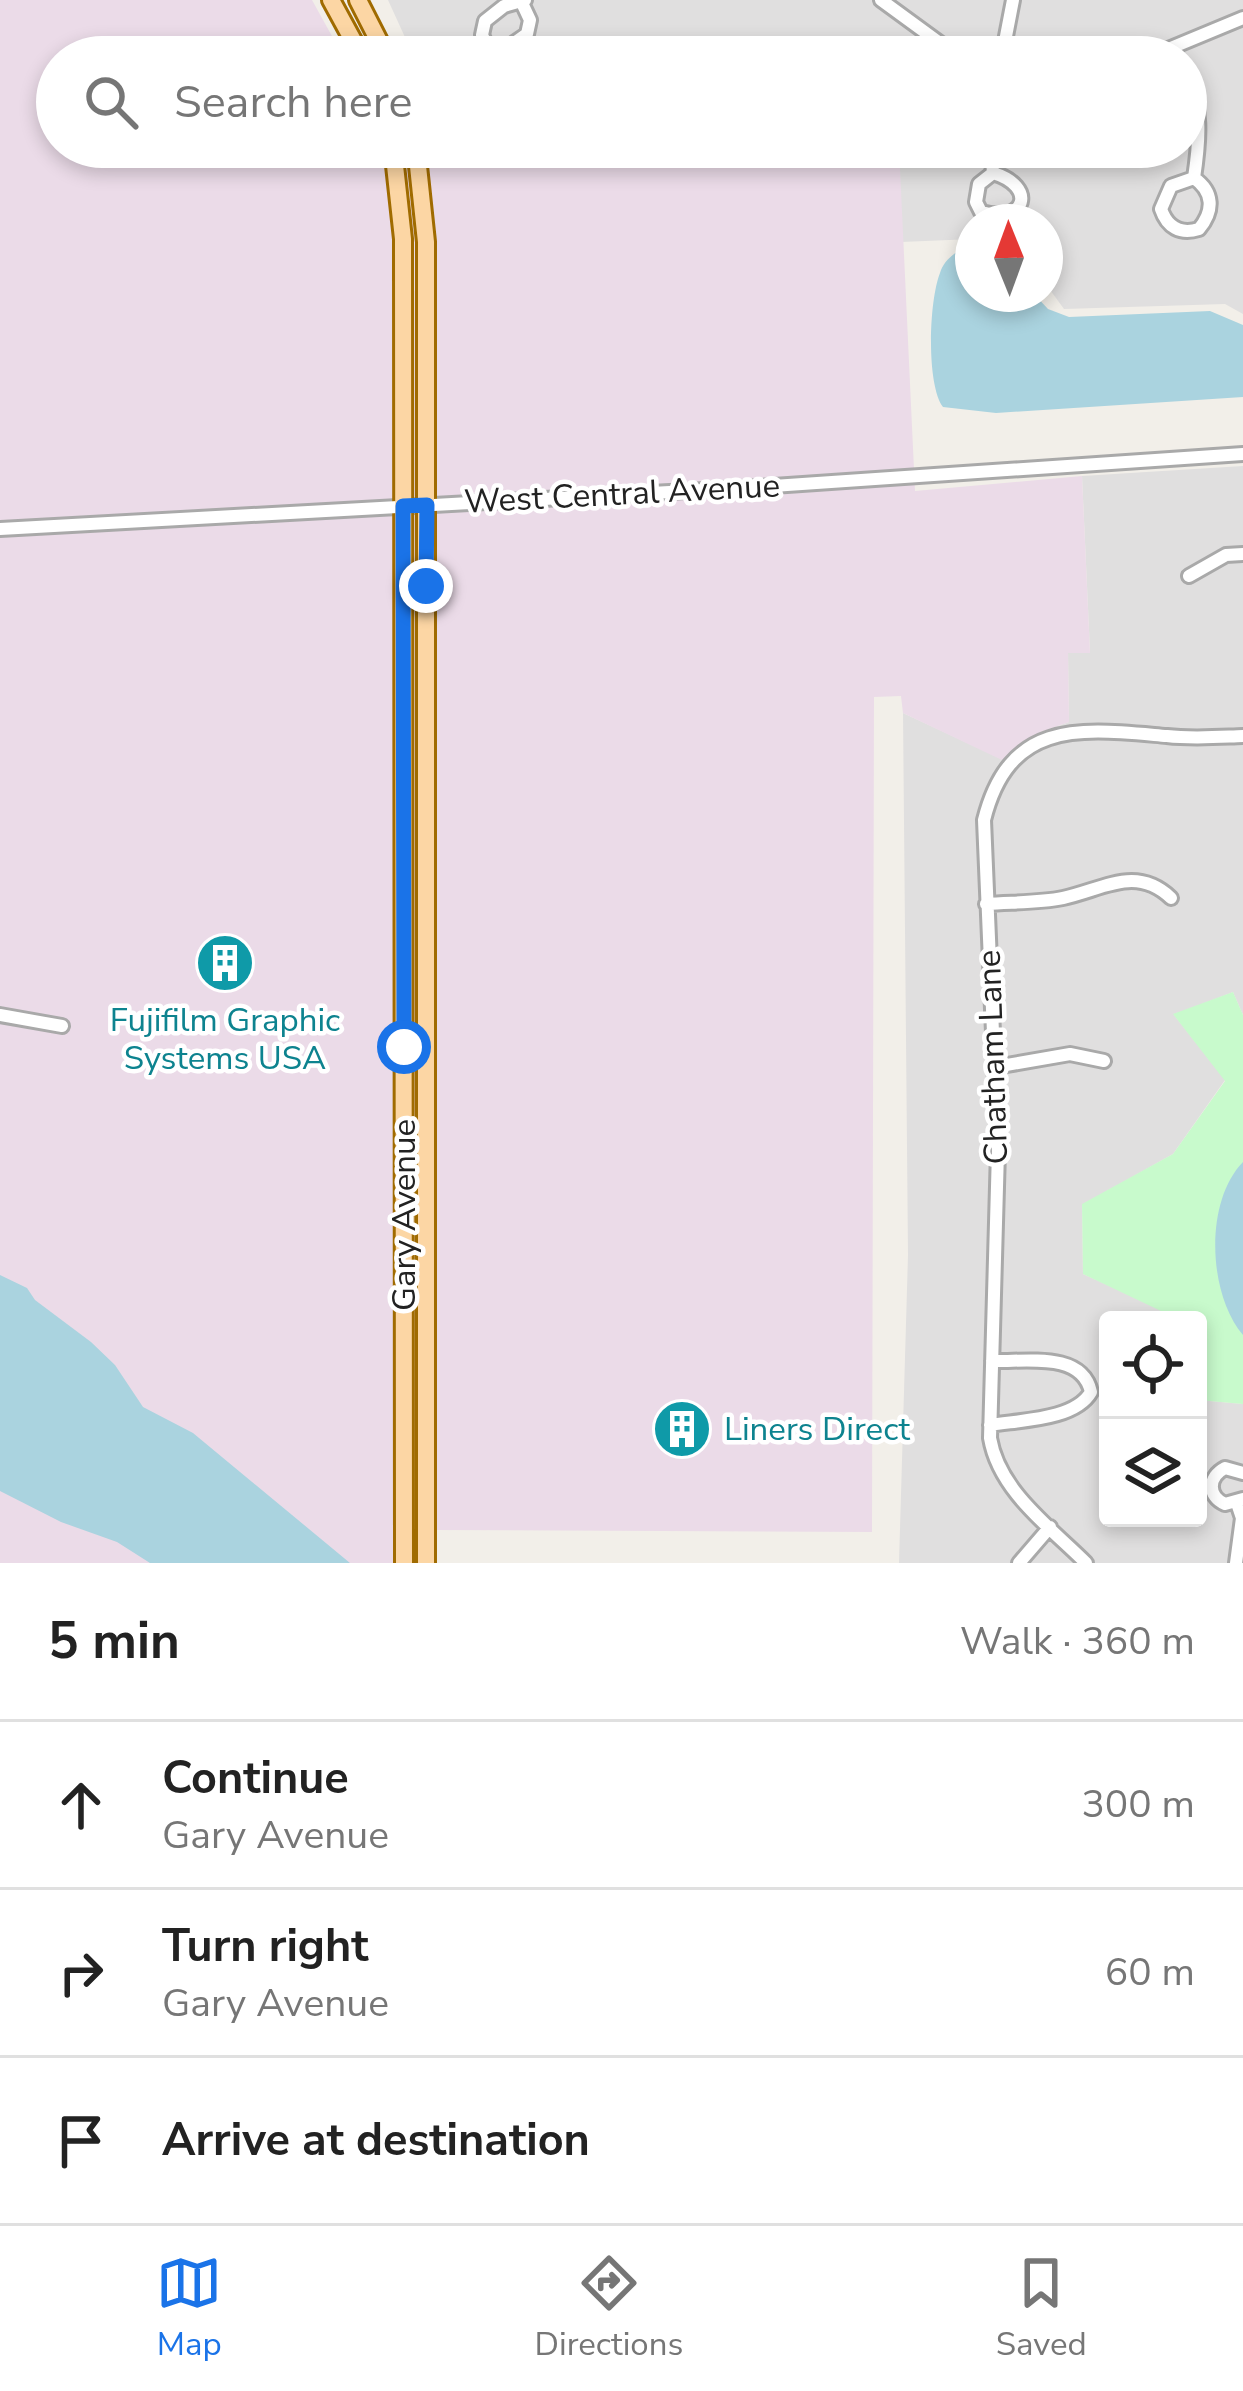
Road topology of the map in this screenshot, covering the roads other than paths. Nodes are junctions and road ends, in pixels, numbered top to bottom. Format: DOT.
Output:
graph roads {
  1 [pos="331,0"];
  2 [pos="358,0"];
  3 [pos="881,0"];
  4 [pos="1013,0"];
  5 [pos="1243,18"];
  6 [pos="351,36"];
  7 [pos="376,36"];
  8 [pos="930,36"];
  9 [pos="1006,36"];
  10 [pos="1207,37"];
  11 [pos="396,168"];
  12 [pos="419,168"];
  13 [pos="993,168"];
  14 [pos="1196,168"];
  15 [pos="993,173"];
  16 [pos="1194,178"];
  17 [pos="1243,454"];
  18 [pos="427,505"];
  19 [pos="403,506"];
  20 [pos="0,529"];
  21 [pos="1243,554"];
  22 [pos="1189,576"];
  23 [pos="1243,736"];
  24 [pos="1171,898"];
  25 [pos="986,904"];
  26 [pos="0,1015"];
  27 [pos="62,1026"];
  28 [pos="1104,1061"];
  29 [pos="995,1067"];
  30 [pos="992,1361"];
  31 [pos="990,1426"];
  32 [pos="1243,1473"];
  33 [pos="1240,1501"];
  34 [pos="1050,1527"];
  35 [pos="404,1563"];
  36 [pos="426,1563"];
  37 [pos="1018,1563"];
  38 [pos="1086,1563"];
  39 [pos="1236,1563"];
  1 -- 6 [label="main road"];
  2 -- 7 [label="main road"];
  3 -- 8 [label="street"];
  4 -- 9 [label="street"];
  5 -- 10 [label="street"];
  11 -- 19 [label="main road, Gary Avenue"];
  12 -- 18 [label="main road, Gary Avenue"];
  13 -- 15 [label="street"];
  14 -- 16 [label="street"];
  16 -- 16 [label="street"];
  17 -- 18 [label="street, West Central Avenue"];
  18 -- 19 [label="street, West Central Avenue"];
  18 -- 36 [label="main road, Gary Avenue"];
  19 -- 20 [label="street, West Central Avenue"];
  19 -- 35 [label="main road, Gary Avenue"];
  21 -- 22 [label="street"];
  23 -- 25 [label="street, Chatham Lane"];
  24 -- 25 [label="street"];
  25 -- 29 [label="street, Chatham Lane"];
  26 -- 27 [label="street"];
  28 -- 29 [label="street"];
  29 -- 30 [label="street, Chatham Lane"];
  30 -- 31 [label="street, Chatham Lane"];
  30 -- 31 [label="street"];
  31 -- 34 [label="street, Chatham Lane"];
  32 -- 33 [label="street"];
  33 -- 39 [label="street"];
  34 -- 37 [label="street"];
  34 -- 38 [label="street, Chatham Lane"];
}
